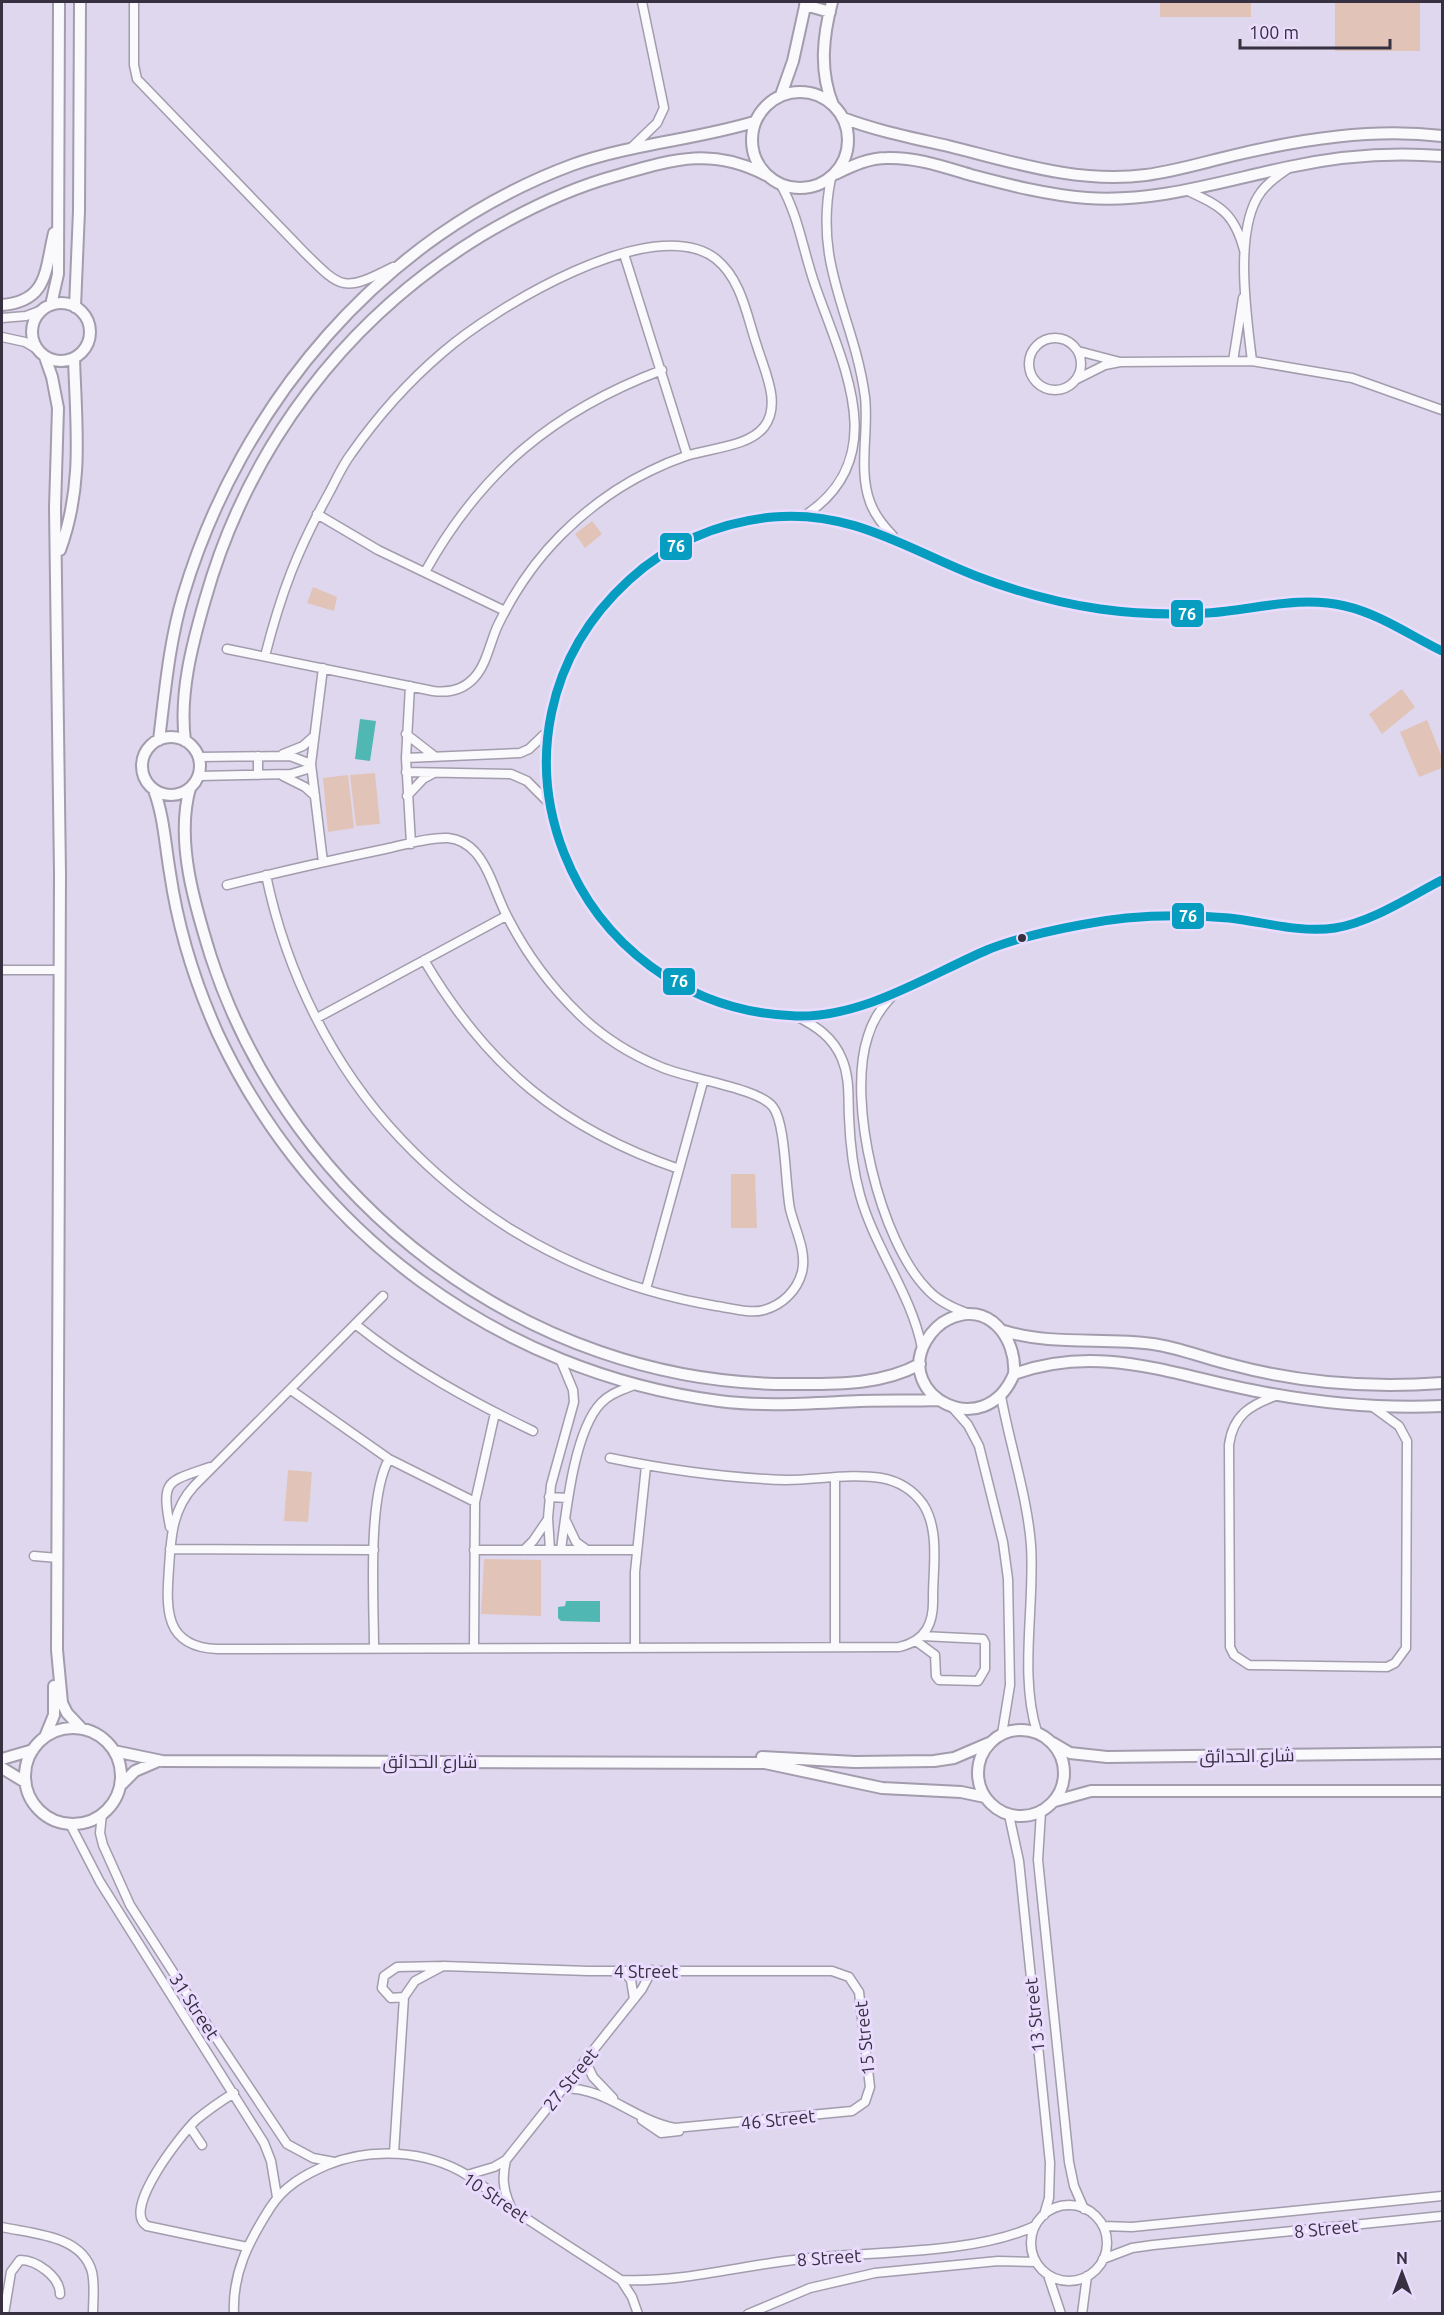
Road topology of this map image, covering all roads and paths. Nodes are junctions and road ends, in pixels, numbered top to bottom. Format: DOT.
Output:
graph roads {
  1 [pos="59,2"];
  2 [pos="80,2"];
  3 [pos="134,2"];
  4 [pos="642,2"];
  5 [pos="806,3"];
  6 [pos="831,7"];
  7 [pos="781,95"];
  8 [pos="833,105"];
  9 [pos="843,117"];
  10 [pos="754,122"];
  11 [pos="1443,136"];
  12 [pos="632,148"];
  13 [pos="1443,156"];
  14 [pos="1290,166"];
  15 [pos="766,175"];
  16 [pos="833,176"];
  17 [pos="781,185"];
  18 [pos="1186,190"];
  19 [pos="58,216"];
  20 [pos="624,254"];
  21 [pos="1245,254"];
  22 [pos="407,260"];
  23 [pos="1244,294"];
  24 [pos="2,305"];
  25 [pos="75,307"];
  26 [pos="47,308"];
  27 [pos="2,318"];
  28 [pos="2,337"];
  29 [pos="1078,351"];
  30 [pos="41,353"];
  31 [pos="74,358"];
  32 [pos="1233,361"];
  33 [pos="1252,361"];
  34 [pos="1120,362"];
  35 [pos="662,370"];
  36 [pos="1077,379"];
  37 [pos="1443,410"];
  38 [pos="687,455"];
  39 [pos="317,514"];
  40 [pos="804,516"];
  41 [pos="896,539"];
  42 [pos="57,556"];
  43 [pos="425,572"];
  44 [pos="505,611"];
  45 [pos="227,649"];
  46 [pos="1443,651"];
  47 [pos="265,656"];
  48 [pos="323,668"];
  49 [pos="410,686"];
  50 [pos="549,730"];
  51 [pos="406,734"];
  52 [pos="313,737"];
  53 [pos="159,740"];
  54 [pos="185,741"];
  55 [pos="258,756"];
  56 [pos="278,756"];
  57 [pos="436,756"];
  58 [pos="458,756"];
  59 [pos="199,757"];
  60 [pos="406,758"];
  61 [pos="311,766"];
  62 [pos="406,772"];
  63 [pos="434,773"];
  64 [pos="457,773"];
  65 [pos="280,774"];
  66 [pos="258,775"];
  67 [pos="199,776"];
  68 [pos="190,788"];
  69 [pos="154,790"];
  70 [pos="315,796"];
  71 [pos="407,796"];
  72 [pos="550,804"];
  73 [pos="411,844"];
  74 [pos="323,862"];
  75 [pos="266,875"];
  76 [pos="1443,880"];
  77 [pos="227,885"];
  78 [pos="506,916"];
  79 [pos="424,960"];
  80 [pos="2,970"];
  81 [pos="59,970"];
  82 [pos="897,991"];
  83 [pos="795,1016"];
  84 [pos="317,1018"];
  85 [pos="703,1082"];
  86 [pos="679,1169"];
  87 [pos="646,1289"];
  88 [pos="383,1296"];
  89 [pos="970,1315"];
  90 [pos="355,1324"];
  91 [pos="1004,1331"];
  92 [pos="922,1348"];
  93 [pos="561,1361"];
  94 [pos="920,1364"];
  95 [pos="1014,1374"];
  96 [pos="1443,1383"];
  97 [pos="634,1385"];
  98 [pos="291,1390"];
  99 [pos="1278,1395"];
  100 [pos="1001,1396"];
  101 [pos="939,1400"];
  102 [pos="1443,1406"];
  103 [pos="1373,1407"];
  104 [pos="953,1408"];
  105 [pos="495,1413"];
  106 [pos="533,1431"];
  107 [pos="610,1458"];
  108 [pos="389,1459"];
  109 [pos="215,1465"];
  110 [pos="646,1466"];
  111 [pos="835,1479"];
  112 [pos="549,1497"];
  113 [pos="568,1498"];
  114 [pos="475,1502"];
  115 [pos="565,1517"];
  116 [pos="548,1518"];
  117 [pos="171,1531"];
  118 [pos="170,1550"];
  119 [pos="374,1550"];
  120 [pos="474,1550"];
  121 [pos="524,1550"];
  122 [pos="549,1550"];
  123 [pos="561,1550"];
  124 [pos="637,1550"];
  125 [pos="588,1551"];
  126 [pos="34,1556"];
  127 [pos="58,1558"];
  128 [pos="919,1639"];
  129 [pos="635,1647"];
  130 [pos="834,1647"];
  131 [pos="374,1648"];
  132 [pos="474,1648"];
  133 [pos="57,1650"];
  134 [pos="82,1729"];
  135 [pos="1037,1732"];
  136 [pos="1002,1734"];
  137 [pos="44,1738"];
  138 [pos="989,1743"];
  139 [pos="1053,1743"];
  140 [pos="33,1750"];
  141 [pos="114,1751"];
  142 [pos="1443,1753"];
  143 [pos="2,1759"];
  144 [pos="162,1761"];
  145 [pos="698,1761"];
  146 [pos="2,1768"];
  147 [pos="25,1782"];
  148 [pos="120,1786"];
  149 [pos="1443,1791"];
  150 [pos="985,1797"];
  151 [pos="1055,1801"];
  152 [pos="1041,1812"];
  153 [pos="102,1814"];
  154 [pos="1009,1815"];
  155 [pos="70,1824"];
  156 [pos="442,1966"];
  157 [pos="652,1970"];
  158 [pos="624,1971"];
  159 [pos="849,1977"];
  160 [pos="404,1996"];
  161 [pos="634,1999"];
  162 [pos="585,2061"];
  163 [pos="563,2088"];
  164 [pos="234,2093"];
  165 [pos="615,2101"];
  166 [pos="865,2102"];
  167 [pos="190,2127"];
  168 [pos="202,2145"];
  169 [pos="394,2153"];
  170 [pos="506,2160"];
  171 [pos="334,2162"];
  172 [pos="467,2175"];
  173 [pos="1443,2196"];
  174 [pos="277,2197"];
  175 [pos="512,2208"];
  176 [pos="1084,2209"];
  177 [pos="1044,2215"];
  178 [pos="1443,2216"];
  179 [pos="1035,2226"];
  180 [pos="1102,2226"];
  181 [pos="2,2227"];
  182 [pos="247,2247"];
  183 [pos="1103,2259"];
  184 [pos="1036,2262"];
  185 [pos="1048,2275"];
  186 [pos="1087,2276"];
  187 [pos="621,2280"];
  188 [pos="60,2294"];
  189 [pos="4,2313"];
  190 [pos="93,2313"];
  191 [pos="234,2313"];
  192 [pos="638,2313"];
  193 [pos="748,2313"];
  194 [pos="1061,2313"];
  195 [pos="1082,2313"];
  1 -- 19 [label="street"];
  2 -- 25 [label="street"];
  3 -- 22 [label="street"];
  4 -- 12 [label="street"];
  5 -- 6 [label="street"];
  5 -- 7 [label="street"];
  6 -- 8 [label="street"];
  7 -- 8 [label="street"];
  7 -- 10 [label="street"];
  8 -- 9 [label="street"];
  9 -- 11 [label="street"];
  9 -- 16 [label="street"];
  10 -- 12 [label="street"];
  10 -- 15 [label="street"];
  12 -- 22 [label="street"];
  13 -- 14 [label="street"];
  14 -- 18 [label="street"];
  14 -- 21 [label="street"];
  15 -- 17 [label="street"];
  15 -- 54 [label="street"];
  16 -- 17 [label="street"];
  16 -- 18 [label="street"];
  16 -- 41 [label="street"];
  17 -- 40 [label="street"];
  18 -- 21 [label="street"];
  19 -- 24 [label="street"];
  19 -- 26 [label="street"];
  20 -- 35 [label="street"];
  20 -- 38 [label="street"];
  20 -- 39 [label="street"];
  21 -- 23 [label="street"];
  22 -- 53 [label="street"];
  23 -- 32 [label="street"];
  23 -- 33 [label="street"];
  25 -- 26 [label="street"];
  25 -- 31 [label="street"];
  26 -- 27 [label="street"];
  26 -- 30 [label="street"];
  28 -- 30 [label="street"];
  29 -- 34 [label="street"];
  29 -- 36 [label="street"];
  29 -- 36 [label="street"];
  30 -- 31 [label="street"];
  30 -- 42 [label="street"];
  31 -- 42 [label="street"];
  32 -- 33 [label="street"];
  32 -- 34 [label="street"];
  33 -- 37 [label="street"];
  34 -- 36 [label="street"];
  35 -- 38 [label="street"];
  35 -- 43 [label="street"];
  38 -- 44 [label="street"];
  39 -- 43 [label="street"];
  39 -- 47 [label="street"];
  40 -- 41 [label="street"];
  40 -- 50 [label="street"];
  41 -- 46 [label="street"];
  42 -- 81 [label="street"];
  43 -- 44 [label="street"];
  44 -- 49 [label="street"];
  45 -- 47 [label="street"];
  47 -- 48 [label="street"];
  48 -- 49 [label="street"];
  48 -- 52 [label="street"];
  49 -- 51 [label="street"];
  50 -- 58 [label="street"];
  50 -- 72 [label="street"];
  51 -- 57 [label="street"];
  51 -- 60 [label="street"];
  52 -- 56 [label="street"];
  52 -- 61 [label="street"];
  53 -- 54 [label="street"];
  53 -- 69 [label="street"];
  54 -- 59 [label="street"];
  55 -- 56 [label="street"];
  55 -- 59 [label="street"];
  55 -- 66 [label="street"];
  56 -- 61 [label="street"];
  57 -- 58 [label="street"];
  57 -- 60 [label="street"];
  58 -- 64 [label="street"];
  59 -- 67 [label="street"];
  60 -- 62 [label="street"];
  61 -- 65 [label="street"];
  61 -- 70 [label="street"];
  62 -- 63 [label="street"];
  62 -- 71 [label="street"];
  63 -- 64 [label="street"];
  63 -- 71 [label="street"];
  64 -- 72 [label="street"];
  65 -- 66 [label="street"];
  65 -- 70 [label="street"];
  66 -- 67 [label="street"];
  67 -- 68 [label="street"];
  68 -- 69 [label="street"];
  68 -- 94 [label="street"];
  69 -- 93 [label="street"];
  70 -- 74 [label="street"];
  71 -- 73 [label="street"];
  72 -- 83 [label="street"];
  73 -- 74 [label="street"];
  73 -- 78 [label="street"];
  74 -- 75 [label="street"];
  75 -- 77 [label="street"];
  75 -- 84 [label="street"];
  76 -- 82 [label="street"];
  78 -- 79 [label="street"];
  78 -- 85 [label="street"];
  79 -- 84 [label="street"];
  79 -- 86 [label="street"];
  80 -- 81 [label="street"];
  81 -- 127 [label="street"];
  82 -- 83 [label="street"];
  82 -- 89 [label="street"];
  83 -- 92 [label="street"];
  84 -- 87 [label="street"];
  85 -- 86 [label="street"];
  85 -- 87 [label="street"];
  86 -- 87 [label="street"];
  88 -- 90 [label="street"];
  89 -- 91 [label="street"];
  89 -- 92 [label="street"];
  90 -- 98 [label="street"];
  90 -- 105 [label="street"];
  91 -- 95 [label="street"];
  91 -- 96 [label="street"];
  92 -- 94 [label="street"];
  93 -- 97 [label="street"];
  93 -- 112 [label="street"];
  94 -- 101 [label="street"];
  95 -- 99 [label="street"];
  95 -- 100 [label="street"];
  97 -- 101 [label="street"];
  97 -- 113 [label="street"];
  98 -- 108 [label="street"];
  98 -- 109 [label="street"];
  99 -- 103 [label="street"];
  99 -- 103 [label="street"];
  100 -- 104 [label="street"];
  100 -- 135 [label="street"];
  101 -- 104 [label="street"];
  102 -- 103 [label="street"];
  104 -- 136 [label="street"];
  105 -- 106 [label="street"];
  105 -- 114 [label="street"];
  107 -- 110 [label="street"];
  108 -- 114 [label="street"];
  108 -- 119 [label="street"];
  109 -- 117 [label="street"];
  109 -- 117 [label="street"];
  110 -- 111 [label="street"];
  110 -- 124 [label="street"];
  111 -- 128 [label="street"];
  111 -- 130 [label="street"];
  112 -- 113 [label="street"];
  112 -- 116 [label="street"];
  113 -- 115 [label="street"];
  114 -- 120 [label="street"];
  115 -- 123 [label="street"];
  115 -- 125 [label="street"];
  116 -- 121 [label="street"];
  116 -- 122 [label="street"];
  117 -- 118 [label="street"];
  118 -- 119 [label="street"];
  118 -- 131 [label="street"];
  119 -- 131 [label="street"];
  120 -- 121 [label="street"];
  120 -- 132 [label="street"];
  121 -- 122 [label="street"];
  122 -- 123 [label="street"];
  123 -- 125 [label="street"];
  124 -- 125 [label="street"];
  124 -- 129 [label="street"];
  126 -- 127 [label="street"];
  127 -- 133 [label="street"];
  128 -- 128 [label="street"];
  128 -- 130 [label="street"];
  129 -- 130 [label="street"];
  129 -- 132 [label="street"];
  131 -- 132 [label="street"];
  133 -- 134 [label="street"];
  133 -- 137 [label="street"];
  134 -- 137 [label="street"];
  134 -- 141 [label="street"];
  135 -- 136 [label="street"];
  135 -- 139 [label="street"];
  136 -- 138 [label="street"];
  137 -- 140 [label="street"];
  138 -- 145 [label="street, شارع الحدائق"];
  138 -- 150 [label="street"];
  139 -- 142 [label="street, شارع الحدائق"];
  139 -- 151 [label="street"];
  140 -- 143 [label="street"];
  140 -- 147 [label="street"];
  141 -- 144 [label="street"];
  141 -- 148 [label="street"];
  144 -- 145 [label="street, شارع الحدائق"];
  144 -- 148 [label="street"];
  145 -- 150 [label="street, شارع الحدائق"];
  146 -- 147 [label="street"];
  147 -- 155 [label="street"];
  148 -- 153 [label="street"];
  149 -- 151 [label="street, شارع الحدائق"];
  150 -- 154 [label="street"];
  151 -- 152 [label="street"];
  152 -- 154 [label="street"];
  152 -- 176 [label="street, 13 Street"];
  153 -- 155 [label="street"];
  153 -- 171 [label="street, 31 Street"];
  154 -- 177 [label="street, 13 Street"];
  155 -- 164 [label="street, 31 Street"];
  156 -- 158 [label="street, 4 Street"];
  156 -- 160 [label="street"];
  156 -- 160 [label="street, 4 Street"];
  157 -- 158 [label="street, 4 Street"];
  157 -- 159 [label="street, 4 Street"];
  157 -- 161 [label="street, 27 Street"];
  158 -- 161 [label="street"];
  159 -- 166 [label="street, 15 Street"];
  160 -- 169 [label="street"];
  161 -- 162 [label="street, 27 Street"];
  162 -- 163 [label="street, 27 Street"];
  162 -- 165 [label="street, 46 Street"];
  163 -- 165 [label="street, 46 Street"];
  163 -- 170 [label="street, 27 Street"];
  164 -- 167 [label="street"];
  164 -- 174 [label="street, 31 Street"];
  165 -- 166 [label="street, 46 Street"];
  167 -- 168 [label="street"];
  167 -- 182 [label="street"];
  169 -- 171 [label="street, 10 Street"];
  169 -- 172 [label="street, 10 Street"];
  170 -- 172 [label="street, 27 Street"];
  170 -- 175 [label="street"];
  171 -- 174 [label="street, 10 Street"];
  172 -- 175 [label="street, 10 Street"];
  173 -- 180 [label="street, 8 Street"];
  174 -- 182 [label="street, 10 Street"];
  175 -- 187 [label="street, 10 Street"];
  176 -- 177 [label="street"];
  176 -- 180 [label="street"];
  177 -- 179 [label="street"];
  178 -- 183 [label="street, 8 Street"];
  179 -- 184 [label="street"];
  179 -- 187 [label="street, 8 Street"];
  180 -- 183 [label="street"];
  181 -- 190 [label="street"];
  182 -- 191 [label="street, 10 Street"];
  183 -- 186 [label="street"];
  184 -- 185 [label="street"];
  184 -- 193 [label="street, 8 Street"];
  185 -- 186 [label="street"];
  185 -- 194 [label="street"];
  186 -- 195 [label="street"];
  187 -- 192 [label="street, 10 Street"];
  188 -- 189 [label="street"];
}
